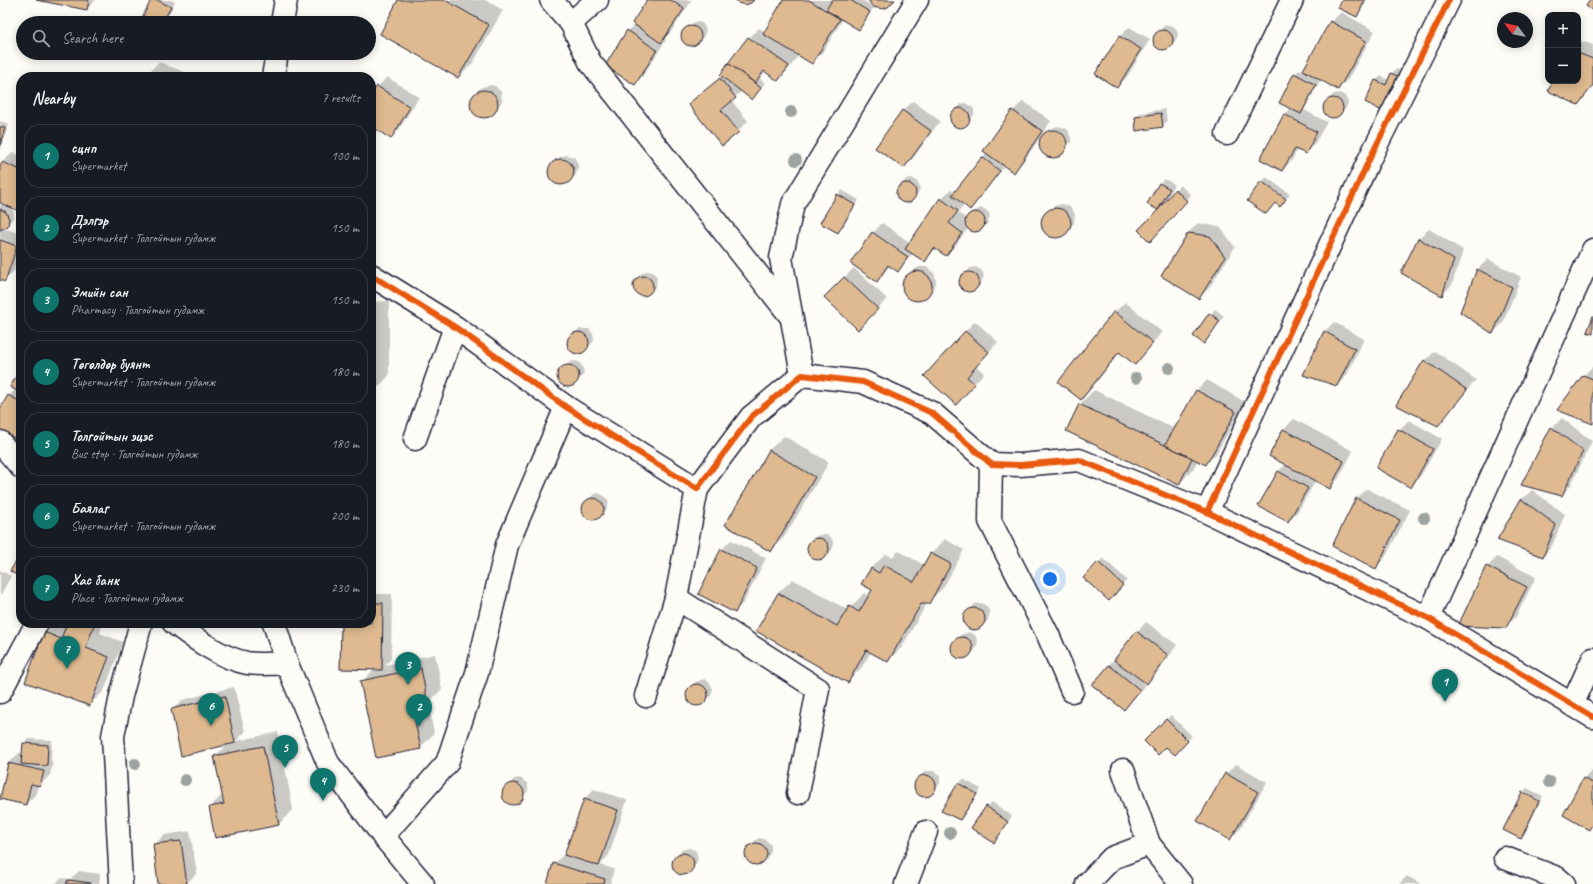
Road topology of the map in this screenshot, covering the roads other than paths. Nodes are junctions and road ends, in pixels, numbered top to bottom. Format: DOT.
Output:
graph roads {
  1 [pos="286,0"];
  2 [pos="551,0"];
  3 [pos="596,0"];
  4 [pos="917,0"];
  5 [pos="1292,0"];
  6 [pos="1449,0"];
  7 [pos="283,16"];
  8 [pos="571,23"];
  9 [pos="276,60"];
  10 [pos="274,72"];
  11 [pos="1227,134"];
  12 [pos="1593,250"];
  13 [pos="376,278"];
  14 [pos="791,317"];
  15 [pos="455,327"];
  16 [pos="802,375"];
  17 [pos="566,407"];
  18 [pos="415,439"];
  19 [pos="0,442"];
  20 [pos="16,460"];
  21 [pos="991,464"];
  22 [pos="697,489"];
  23 [pos="1206,512"];
  24 [pos="676,598"];
  25 [pos="1428,618"];
  26 [pos="34,628"];
  27 [pos="140,628"];
  28 [pos="181,628"];
  29 [pos="276,628"];
  30 [pos="1593,659"];
  31 [pos="287,664"];
  32 [pos="1072,691"];
  33 [pos="0,692"];
  34 [pos="646,696"];
  35 [pos="1572,705"];
  36 [pos="1593,717"];
  37 [pos="1123,770"];
  38 [pos="798,793"];
  39 [pos="926,832"];
  40 [pos="383,836"];
  41 [pos="1149,844"];
  42 [pos="1505,858"];
  43 [pos="121,884"];
  44 [pos="423,884"];
  45 [pos="906,884"];
  46 [pos="1087,884"];
  47 [pos="1181,884"];
  48 [pos="1564,884"];
  1 -- 7 [label="street"];
  2 -- 8 [label="street"];
  3 -- 8 [label="street"];
  4 -- 14 [label="street"];
  5 -- 11 [label="street"];
  6 -- 23 [label="street"];
  8 -- 14 [label="street"];
  9 -- 10 [label="street"];
  12 -- 25 [label="street"];
  13 -- 15 [label="street"];
  14 -- 16 [label="street"];
  15 -- 17 [label="street"];
  15 -- 18 [label="street"];
  16 -- 21 [label="street"];
  16 -- 22 [label="street"];
  17 -- 22 [label="street"];
  17 -- 40 [label="street"];
  19 -- 20 [label="street"];
  21 -- 23 [label="street"];
  21 -- 32 [label="street"];
  22 -- 24 [label="street"];
  23 -- 25 [label="street"];
  24 -- 34 [label="street"];
  24 -- 38 [label="street"];
  25 -- 35 [label="street"];
  26 -- 33 [label="street"];
  27 -- 43 [label="street"];
  28 -- 31 [label="street"];
  29 -- 31 [label="street"];
  30 -- 35 [label="street"];
  31 -- 40 [label="street"];
  35 -- 36 [label="street"];
  37 -- 41 [label="street"];
  39 -- 45 [label="street"];
  40 -- 44 [label="street"];
  41 -- 46 [label="street"];
  41 -- 47 [label="street"];
  42 -- 48 [label="street"];
}
